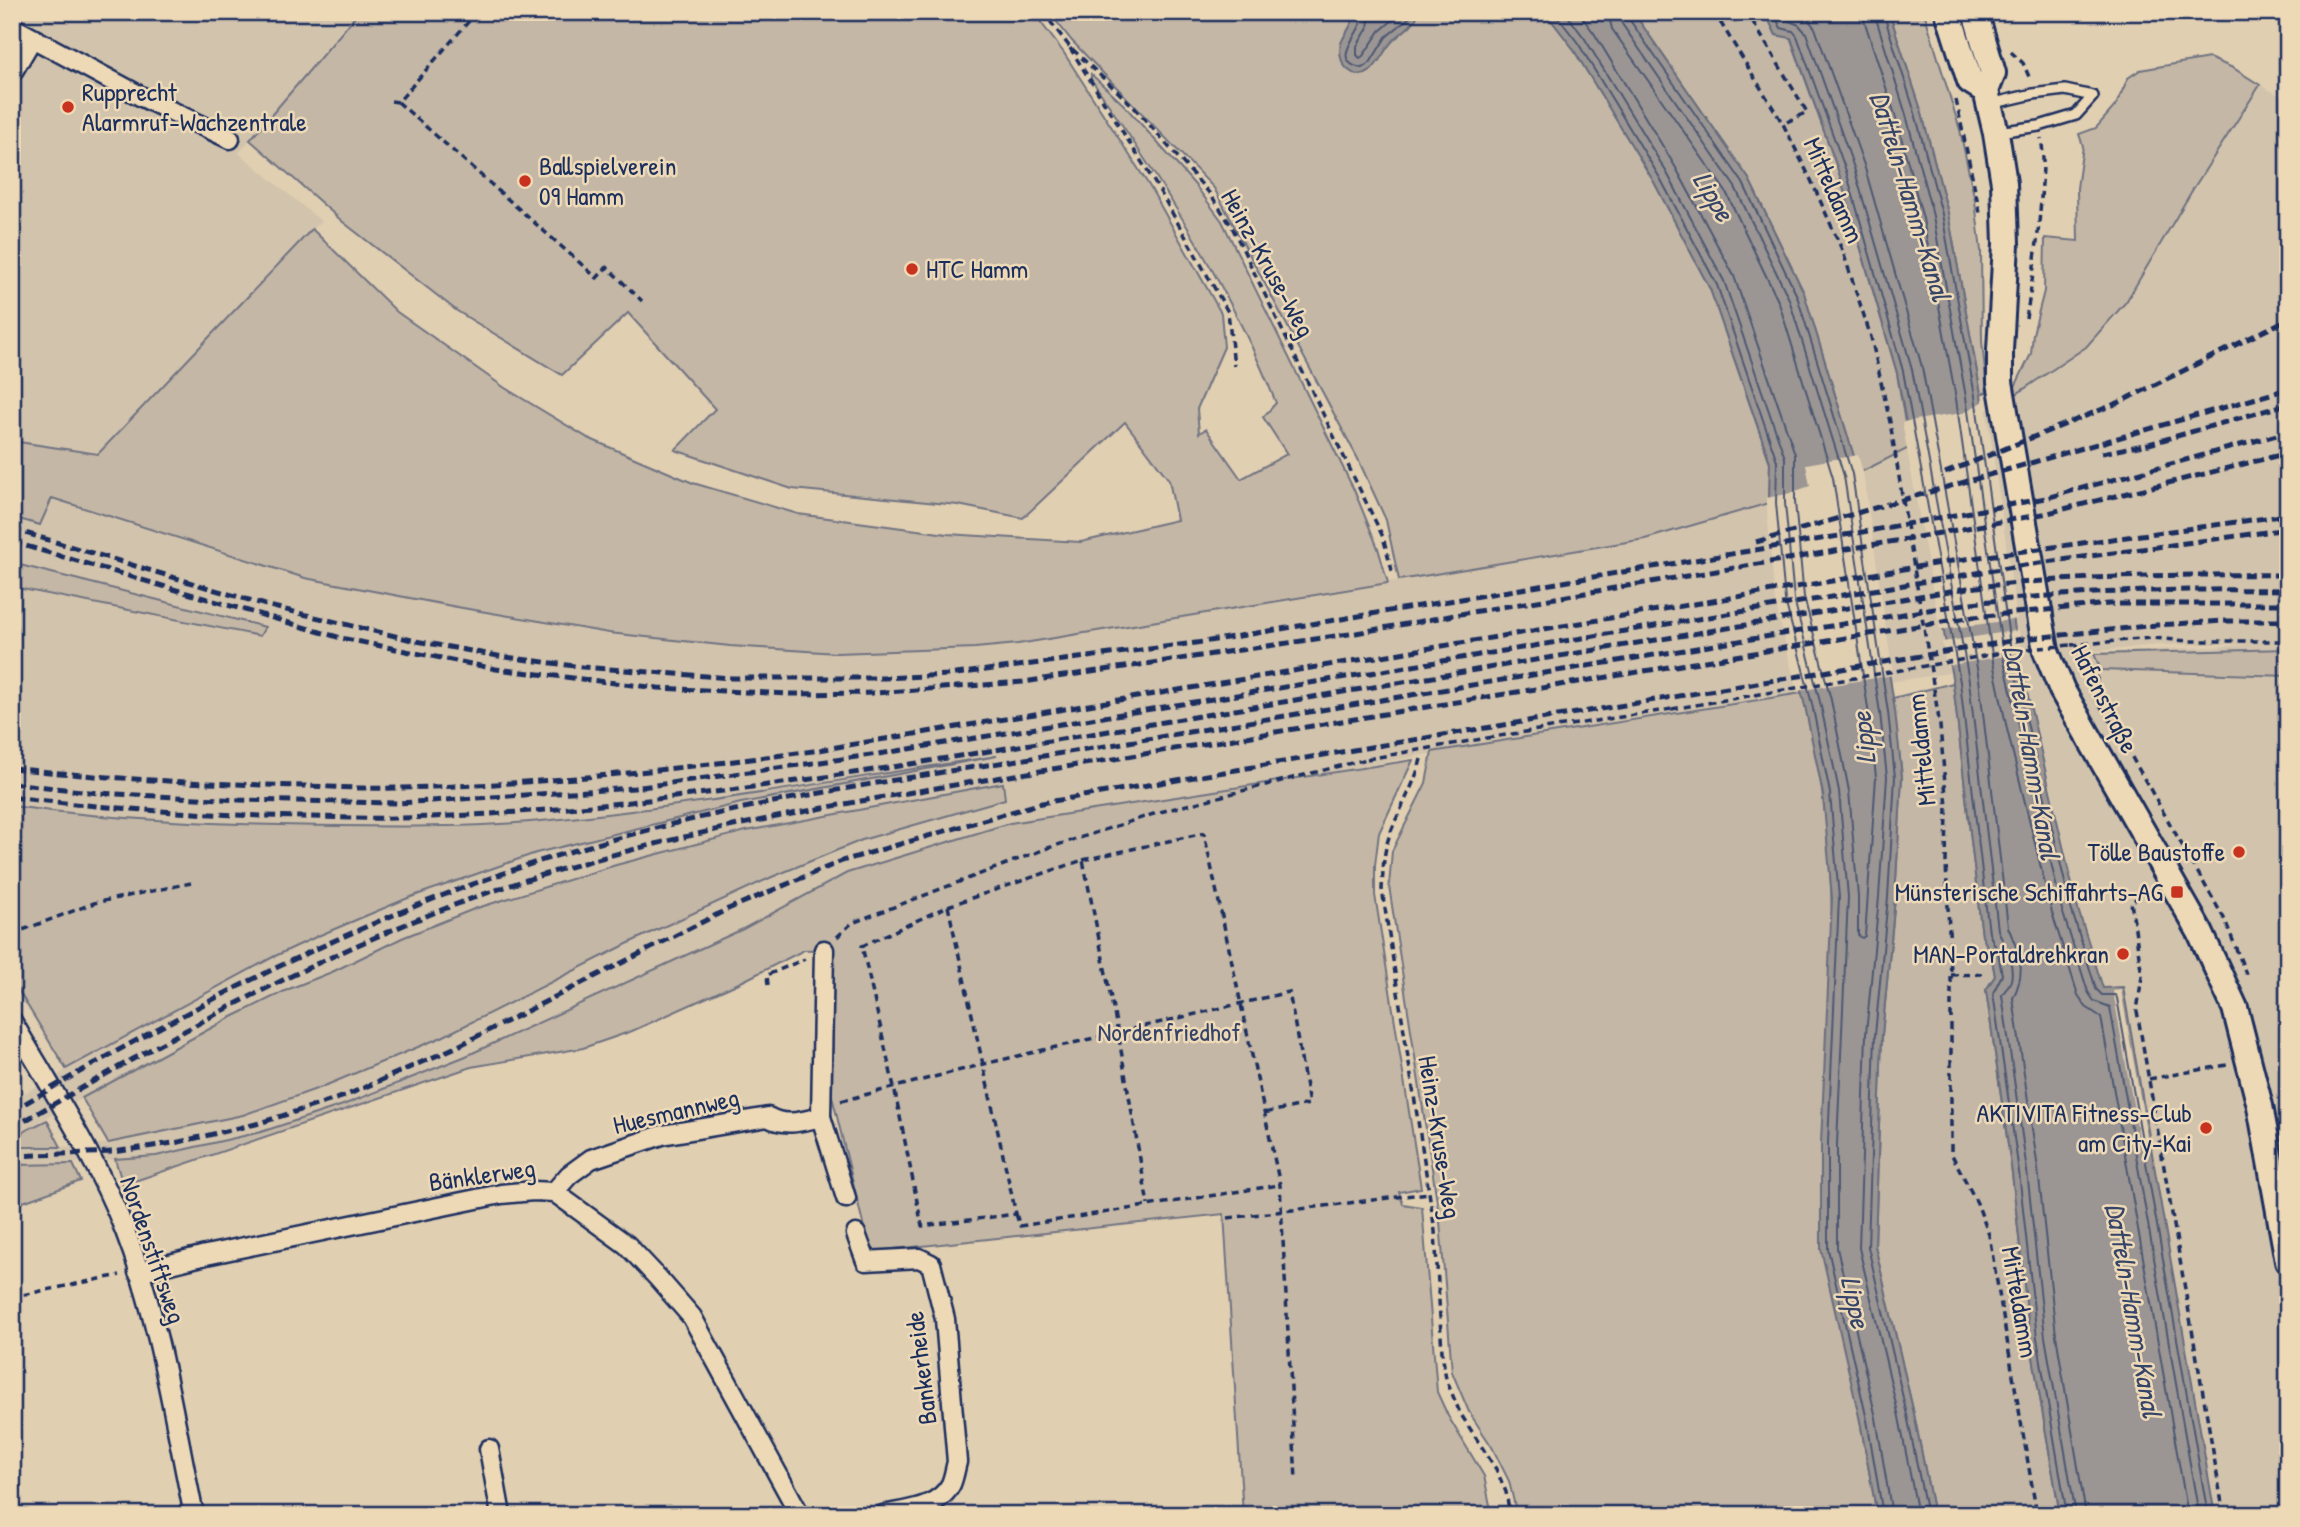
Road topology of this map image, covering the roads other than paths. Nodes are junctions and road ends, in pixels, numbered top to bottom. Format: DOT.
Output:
graph roads {
  1 [pos="1948,12"];
  2 [pos="1975,12"];
  3 [pos="12,27"];
  4 [pos="32,39"];
  5 [pos="12,73"];
  6 [pos="1987,97"];
  7 [pos="1996,132"];
  8 [pos="230,139"];
  9 [pos="824,950"];
  10 [pos="12,1021"];
  11 [pos="821,1117"];
  12 [pos="554,1192"];
  13 [pos="846,1198"];
  14 [pos="856,1234"];
  15 [pos="2288,1261"];
  16 [pos="138,1272"];
  17 [pos="489,1449"];
  18 [pos="194,1515"];
  19 [pos="501,1515"];
  20 [pos="800,1515"];
  21 [pos="883,1515"];
  1 -- 6 [label="main road, Hafenstraße"];
  2 -- 6 [label="main road, Hafenstraße"];
  3 -- 4 [label="street"];
  4 -- 5 [label="street"];
  4 -- 8 [label="street"];
  6 -- 7 [label="main road, Hafenstraße"];
  6 -- 7 [label="lane"];
  7 -- 15 [label="main road, Hafenstraße"];
  9 -- 11 [label="street"];
  10 -- 16 [label="street, Nordenstiftsweg"];
  11 -- 12 [label="street, Huesmannweg"];
  11 -- 13 [label="street"];
  12 -- 16 [label="street, Bänklerweg"];
  12 -- 20 [label="street, Bänklerweg"];
  14 -- 21 [label="street, Bankerheide"];
  16 -- 18 [label="street, Nordenstiftsweg"];
  17 -- 19 [label="street"];
}
